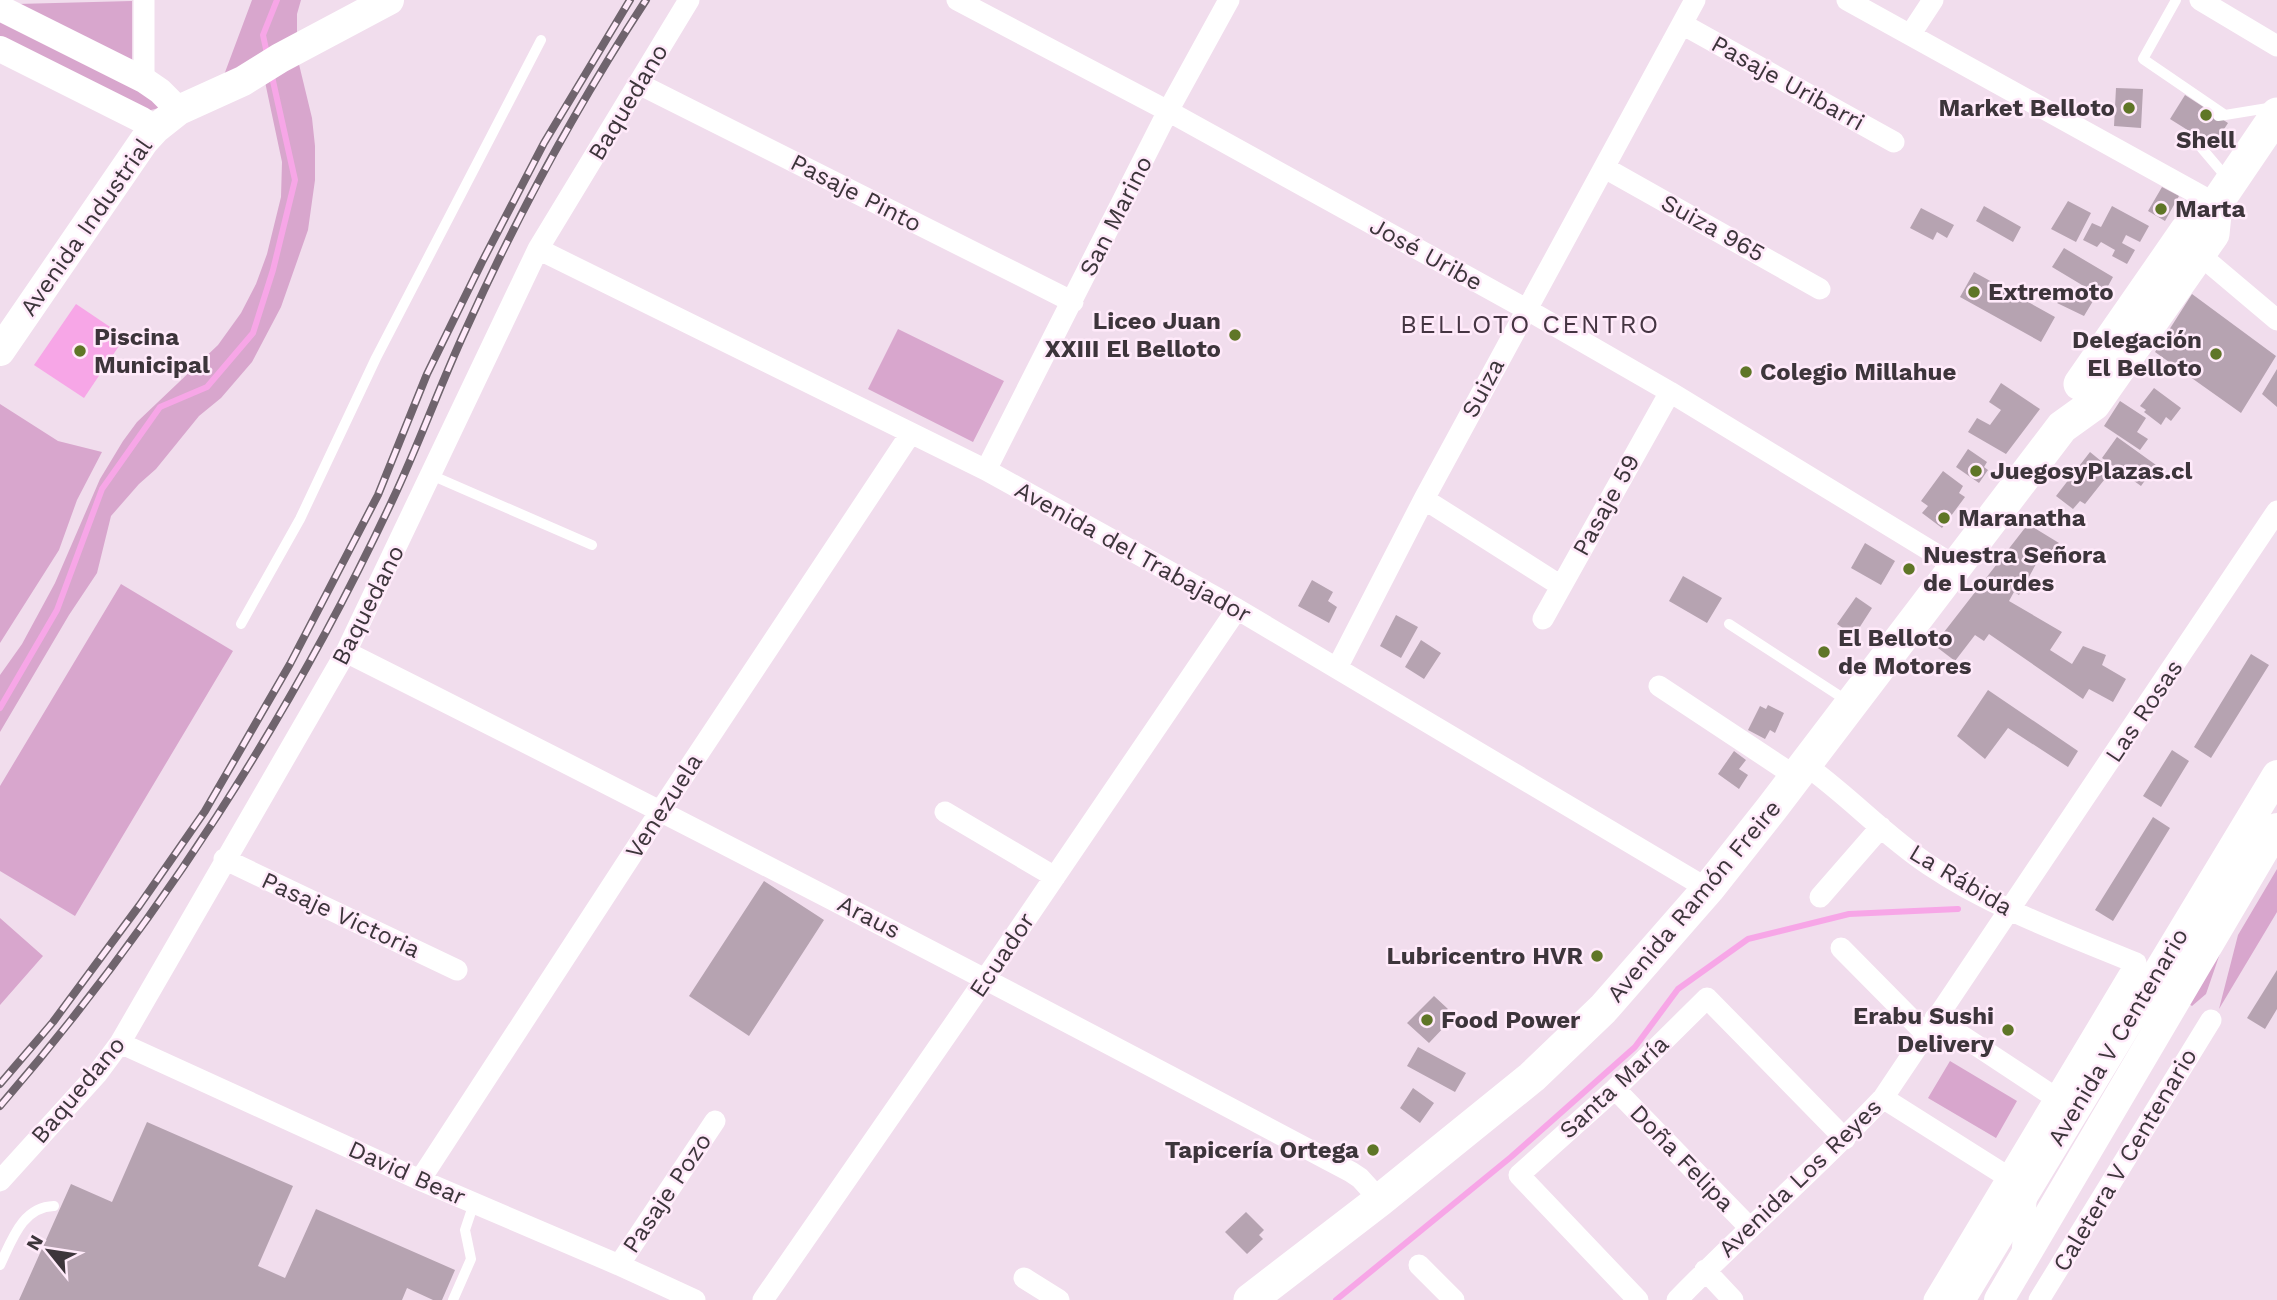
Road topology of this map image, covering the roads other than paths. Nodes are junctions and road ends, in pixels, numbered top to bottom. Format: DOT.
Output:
graph roads {
  1 [pos="144,0"];
  2 [pos="389,0"];
  3 [pos="689,0"];
  4 [pos="957,0"];
  5 [pos="1229,0"];
  6 [pos="1695,0"];
  7 [pos="1846,0"];
  8 [pos="1933,0"];
  9 [pos="2176,0"];
  10 [pos="2200,0"];
  11 [pos="0,8"];
  12 [pos="1682,24"];
  13 [pos="1910,35"];
  14 [pos="541,40"];
  15 [pos="2277,46"];
  16 [pos="0,49"];
  17 [pos="144,80"];
  18 [pos="639,83"];
  19 [pos="2277,106"];
  20 [pos="179,110"];
  21 [pos="1168,111"];
  22 [pos="2277,114"];
  23 [pos="155,129"];
  24 [pos="1894,142"];
  25 [pos="2200,142"];
  26 [pos="1605,167"];
  27 [pos="2216,202"];
  28 [pos="538,249"];
  29 [pos="2200,256"];
  30 [pos="1821,289"];
  31 [pos="1073,302"];
  32 [pos="1526,309"];
  33 [pos="2277,320"];
  34 [pos="0,351"];
  35 [pos="1670,392"];
  36 [pos="2062,427"];
  37 [pos="911,433"];
  38 [pos="986,470"];
  39 [pos="431,475"];
  40 [pos="1423,499"];
  41 [pos="2277,511"];
  42 [pos="592,545"];
  43 [pos="1957,567"];
  44 [pos="1562,586"];
  45 [pos="1237,609"];
  46 [pos="1543,619"];
  47 [pos="241,624"];
  48 [pos="1729,624"];
  49 [pos="346,652"];
  50 [pos="1337,667"];
  51 [pos="1659,687"];
  52 [pos="1852,703"];
  53 [pos="1800,770"];
  54 [pos="2277,775"];
  55 [pos="661,810"];
  56 [pos="944,812"];
  57 [pos="1881,827"];
  58 [pos="2277,828"];
  59 [pos="225,859"];
  60 [pos="1055,877"];
  61 [pos="1708,889"];
  62 [pos="1820,897"];
  63 [pos="2009,911"];
  64 [pos="1841,948"];
  65 [pos="457,970"];
  66 [pos="986,978"];
  67 [pos="2211,1020"];
  68 [pos="1930,1026"];
  69 [pos="120,1043"];
  70 [pos="1615,1089"];
  71 [pos="1883,1097"];
  72 [pos="2056,1098"];
  73 [pos="715,1121"];
  74 [pos="1845,1139"];
  75 [pos="420,1180"];
  76 [pos="0,1181"];
  77 [pos="2017,1183"];
  78 [pos="1380,1200"];
  79 [pos="474,1203"];
  80 [pos="54,1206"];
  81 [pos="1749,1227"];
  82 [pos="2022,1262"];
  83 [pos="0,1265"];
  84 [pos="619,1265"];
  85 [pos="1419,1265"];
  86 [pos="1705,1270"];
  87 [pos="1024,1278"];
  88 [pos="453,1300"];
  89 [pos="695,1300"];
  90 [pos="763,1300"];
  91 [pos="1059,1300"];
  92 [pos="1250,1300"];
  93 [pos="1454,1300"];
  94 [pos="1638,1300"];
  95 [pos="1677,1300"];
  96 [pos="1733,1300"];
  97 [pos="1934,1300"];
  98 [pos="1960,1300"];
  99 [pos="1999,1300"];
  100 [pos="2039,1300"];
  1 -- 17 [label="street"];
  2 -- 20 [label="main road, Avenida Industrial"];
  3 -- 18 [label="street, Baquedano"];
  4 -- 21 [label="street, José Uribe"];
  5 -- 21 [label="street, San Marino"];
  6 -- 12 [label="street, Suiza"];
  7 -- 13 [label="street"];
  8 -- 13 [label="street"];
  9 -- 19 [label="lane"];
  10 -- 15 [label="street"];
  11 -- 17 [label="street"];
  12 -- 24 [label="street, Pasaje Uribarri"];
  12 -- 26 [label="street, Suiza"];
  13 -- 27 [label="street"];
  14 -- 47 [label="lane"];
  16 -- 23 [label="street"];
  17 -- 20 [label="street"];
  18 -- 28 [label="street, Baquedano"];
  18 -- 31 [label="street, Pasaje Pinto"];
  20 -- 23 [label="main road, Avenida Industrial"];
  21 -- 31 [label="street, San Marino"];
  21 -- 32 [label="street, José Uribe"];
  22 -- 27 [label="main road, Avenida Ramón Freire"];
  23 -- 34 [label="main road, Avenida Industrial"];
  25 -- 27 [label="lane"];
  26 -- 30 [label="street, Suiza 965"];
  26 -- 32 [label="street, Suiza"];
  27 -- 29 [label="main road, Avenida Ramón Freire"];
  27 -- 36 [label="main road, Avenida Ramón Freire"];
  28 -- 37 [label="street, Avenida del Trabajador"];
  28 -- 39 [label="street, Baquedano"];
  29 -- 33 [label="street"];
  29 -- 36 [label="main road, Avenida Ramón Freire"];
  31 -- 38 [label="street, San Marino"];
  32 -- 35 [label="street, José Uribe"];
  32 -- 40 [label="street, Suiza"];
  35 -- 43 [label="street, José Uribe"];
  35 -- 44 [label="street, Pasaje 59"];
  36 -- 43 [label="main road, Avenida Ramón Freire"];
  37 -- 38 [label="street, Avenida del Trabajador"];
  37 -- 55 [label="street, Venezuela"];
  38 -- 45 [label="street, Avenida del Trabajador"];
  39 -- 42 [label="lane"];
  39 -- 49 [label="street, Baquedano"];
  40 -- 44 [label="street"];
  40 -- 50 [label="street, Suiza"];
  41 -- 63 [label="street, Las Rosas"];
  43 -- 52 [label="main road, Avenida Ramón Freire"];
  44 -- 46 [label="street, Pasaje 59"];
  45 -- 50 [label="street, Avenida del Trabajador"];
  45 -- 60 [label="street, Ecuador"];
  48 -- 52 [label="lane"];
  49 -- 55 [label="street, Araus"];
  49 -- 59 [label="street, Baquedano"];
  50 -- 61 [label="street, Avenida del Trabajador"];
  51 -- 53 [label="street, La Rábida"];
  52 -- 53 [label="main road, Avenida Ramón Freire"];
  53 -- 57 [label="street, La Rábida"];
  53 -- 61 [label="main road, Avenida Ramón Freire"];
  54 -- 77 [label="main road, Avenida V Centenario"];
  55 -- 66 [label="street, Araus"];
  55 -- 75 [label="street, Venezuela"];
  56 -- 60 [label="street"];
  57 -- 62 [label="street"];
  57 -- 63 [label="street, La Rábida"];
  58 -- 82 [label="main road, Avenida V Centenario"];
  59 -- 65 [label="street, Pasaje Victoria"];
  59 -- 69 [label="street, Baquedano"];
  60 -- 66 [label="street, Ecuador"];
  61 -- 78 [label="main road, Avenida Ramón Freire"];
  63 -- 68 [label="street, Avenida Los Reyes"];
  63 -- 72 [label="street, La Rábida"];
  64 -- 68 [label="street"];
  66 -- 78 [label="street, Araus"];
  66 -- 90 [label="street, Ecuador"];
  67 -- 100 [label="street, Caletera V Centenario"];
  68 -- 71 [label="street, Avenida Los Reyes"];
  68 -- 72 [label="street"];
  69 -- 75 [label="street, David Bear"];
  69 -- 76 [label="street, Baquedano"];
  70 -- 74 [label="street, Santa María"];
  70 -- 81 [label="street, Doña Felipa"];
  70 -- 94 [label="street, Santa María"];
  71 -- 74 [label="street, Avenida Los Reyes"];
  71 -- 77 [label="street"];
  72 -- 77 [label="street"];
  73 -- 84 [label="street, Pasaje Pozo"];
  74 -- 81 [label="street, Avenida Los Reyes"];
  75 -- 79 [label="street, David Bear"];
  77 -- 82 [label="street"];
  77 -- 97 [label="street"];
  77 -- 98 [label="main road, Avenida V Centenario"];
  78 -- 92 [label="main road, Avenida Ramón Freire"];
  79 -- 84 [label="street, David Bear"];
  79 -- 88 [label="lane"];
  80 -- 83 [label="lane"];
  81 -- 86 [label="street, Avenida Los Reyes"];
  82 -- 99 [label="main road, Avenida V Centenario"];
  84 -- 89 [label="street, David Bear"];
  85 -- 93 [label="street"];
  86 -- 95 [label="street, Avenida Los Reyes"];
  86 -- 96 [label="street"];
  87 -- 91 [label="street"];
}
